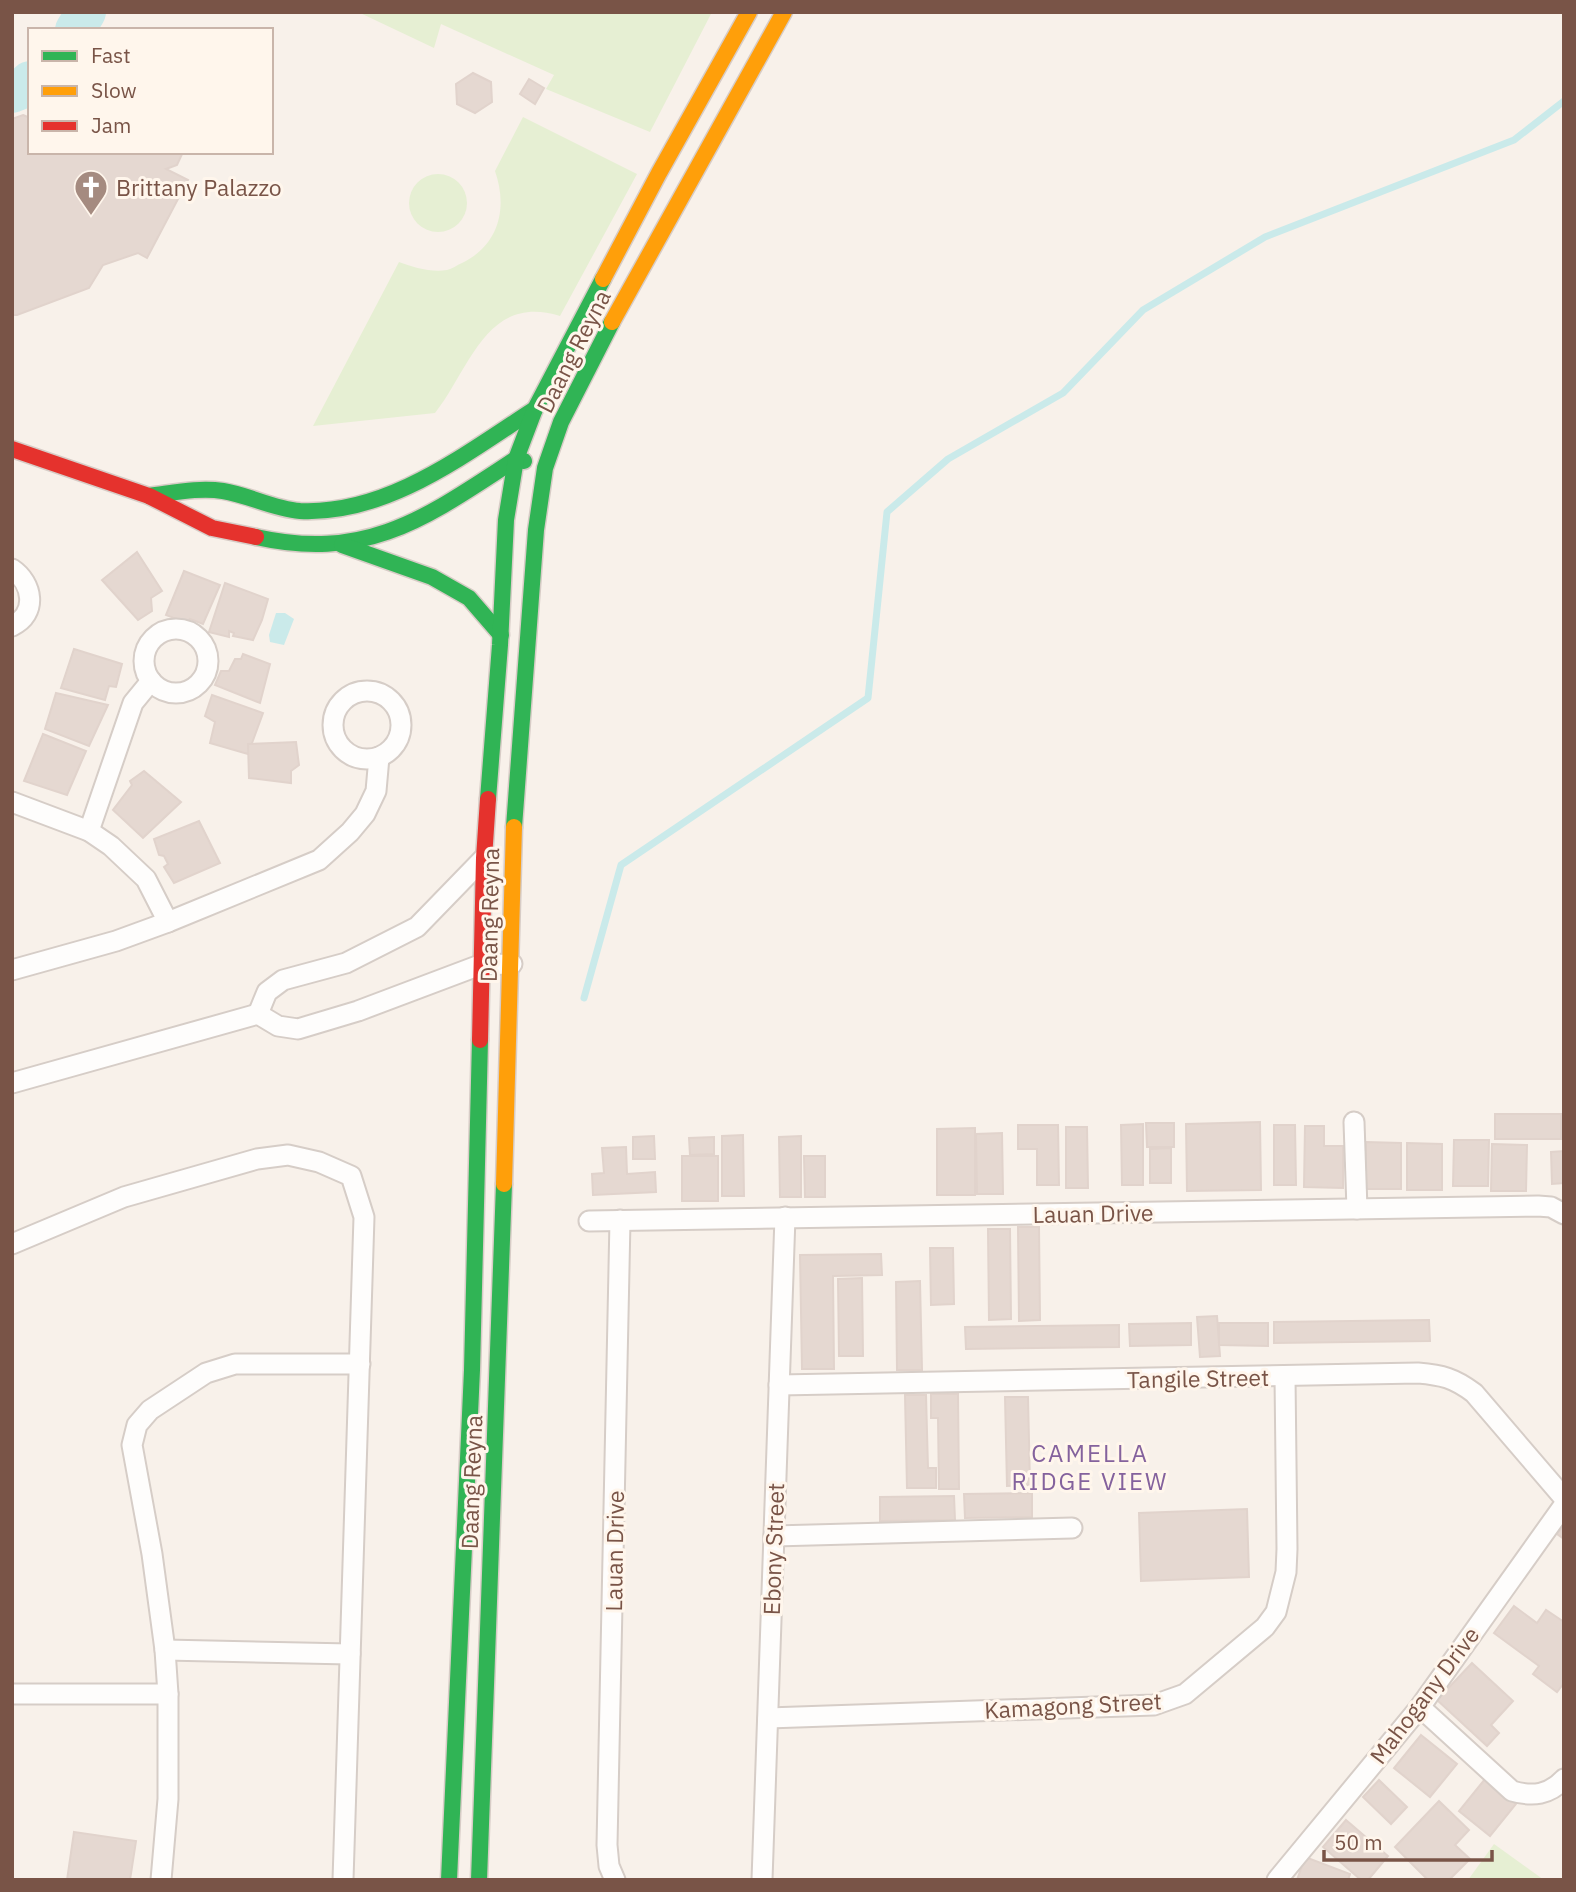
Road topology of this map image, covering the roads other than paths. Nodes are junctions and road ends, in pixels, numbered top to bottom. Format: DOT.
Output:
graph roads {
  1 [pos="749,12"];
  2 [pos="784,12"];
  3 [pos="534,409"];
  4 [pos="561,422"];
  5 [pos="12,449"];
  6 [pos="516,459"];
  7 [pos="545,468"];
  8 [pos="149,496"];
  9 [pos="340,544"];
  10 [pos="12,569"];
  11 [pos="12,626"];
  12 [pos="501,635"];
  13 [pos="150,681"];
  14 [pos="379,757"];
  15 [pos="12,802"];
  16 [pos="89,831"];
  17 [pos="512,857"];
  18 [pos="484,858"];
  19 [pos="168,922"];
  20 [pos="512,964"];
  21 [pos="480,965"];
  22 [pos="12,970"];
  23 [pos="258,1014"];
  24 [pos="12,1083"];
  25 [pos="1354,1122"];
  26 [pos="1357,1209"];
  27 [pos="1564,1214"];
  28 [pos="785,1217"];
  29 [pos="620,1220"];
  30 [pos="589,1221"];
  31 [pos="12,1244"];
  32 [pos="360,1364"];
  33 [pos="1285,1377"];
  34 [pos="779,1385"];
  35 [pos="1564,1499"];
  36 [pos="1564,1505"];
  37 [pos="1072,1528"];
  38 [pos="774,1536"];
  39 [pos="164,1650"];
  40 [pos="350,1654"];
  41 [pos="12,1694"];
  42 [pos="167,1694"];
  43 [pos="1420,1707"];
  44 [pos="768,1718"];
  45 [pos="1564,1779"];
  46 [pos="161,1880"];
  47 [pos="343,1880"];
  48 [pos="449,1880"];
  49 [pos="479,1880"];
  50 [pos="615,1880"];
  51 [pos="762,1880"];
  52 [pos="1277,1880"];
  1 -- 3 [label="main road, Daang Reyna"];
  2 -- 4 [label="main road, Daang Reyna"];
  3 -- 4 [label="main road"];
  3 -- 6 [label="main road, Daang Reyna"];
  3 -- 8 [label="main road"];
  4 -- 7 [label="main road, Daang Reyna"];
  5 -- 8 [label="main road"];
  6 -- 7 [label="main road"];
  6 -- 9 [label="main road"];
  6 -- 12 [label="main road, Daang Reyna"];
  7 -- 17 [label="main road, Daang Reyna"];
  8 -- 9 [label="main road"];
  9 -- 12 [label="main road"];
  10 -- 11 [label="street"];
  12 -- 18 [label="main road, Daang Reyna"];
  13 -- 16 [label="street"];
  14 -- 19 [label="street"];
  15 -- 16 [label="street"];
  16 -- 19 [label="street"];
  17 -- 18 [label="street"];
  17 -- 20 [label="main road, Daang Reyna"];
  18 -- 21 [label="main road, Daang Reyna"];
  18 -- 23 [label="street"];
  19 -- 22 [label="street"];
  20 -- 21 [label="street"];
  20 -- 49 [label="main road, Daang Reyna"];
  21 -- 23 [label="street"];
  21 -- 48 [label="main road, Daang Reyna"];
  23 -- 24 [label="street"];
  25 -- 26 [label="street"];
  26 -- 27 [label="street, Lauan Drive"];
  26 -- 28 [label="street, Lauan Drive"];
  28 -- 29 [label="street, Lauan Drive"];
  28 -- 34 [label="street, Ebony Street"];
  29 -- 30 [label="street, Lauan Drive"];
  29 -- 50 [label="street, Lauan Drive"];
  31 -- 32 [label="street"];
  32 -- 39 [label="street"];
  32 -- 40 [label="street"];
  33 -- 34 [label="street, Tangile Street"];
  33 -- 35 [label="street, Tangile Street"];
  33 -- 44 [label="street, Kamagong Street"];
  34 -- 38 [label="street, Ebony Street"];
  36 -- 43 [label="street, Mahogany Drive"];
  37 -- 38 [label="street"];
  38 -- 44 [label="street, Ebony Street"];
  39 -- 40 [label="street"];
  39 -- 42 [label="street"];
  40 -- 47 [label="street"];
  41 -- 42 [label="street"];
  42 -- 46 [label="street"];
  43 -- 45 [label="street"];
  43 -- 52 [label="street, Mahogany Drive"];
  44 -- 51 [label="street, Ebony Street"];
}
